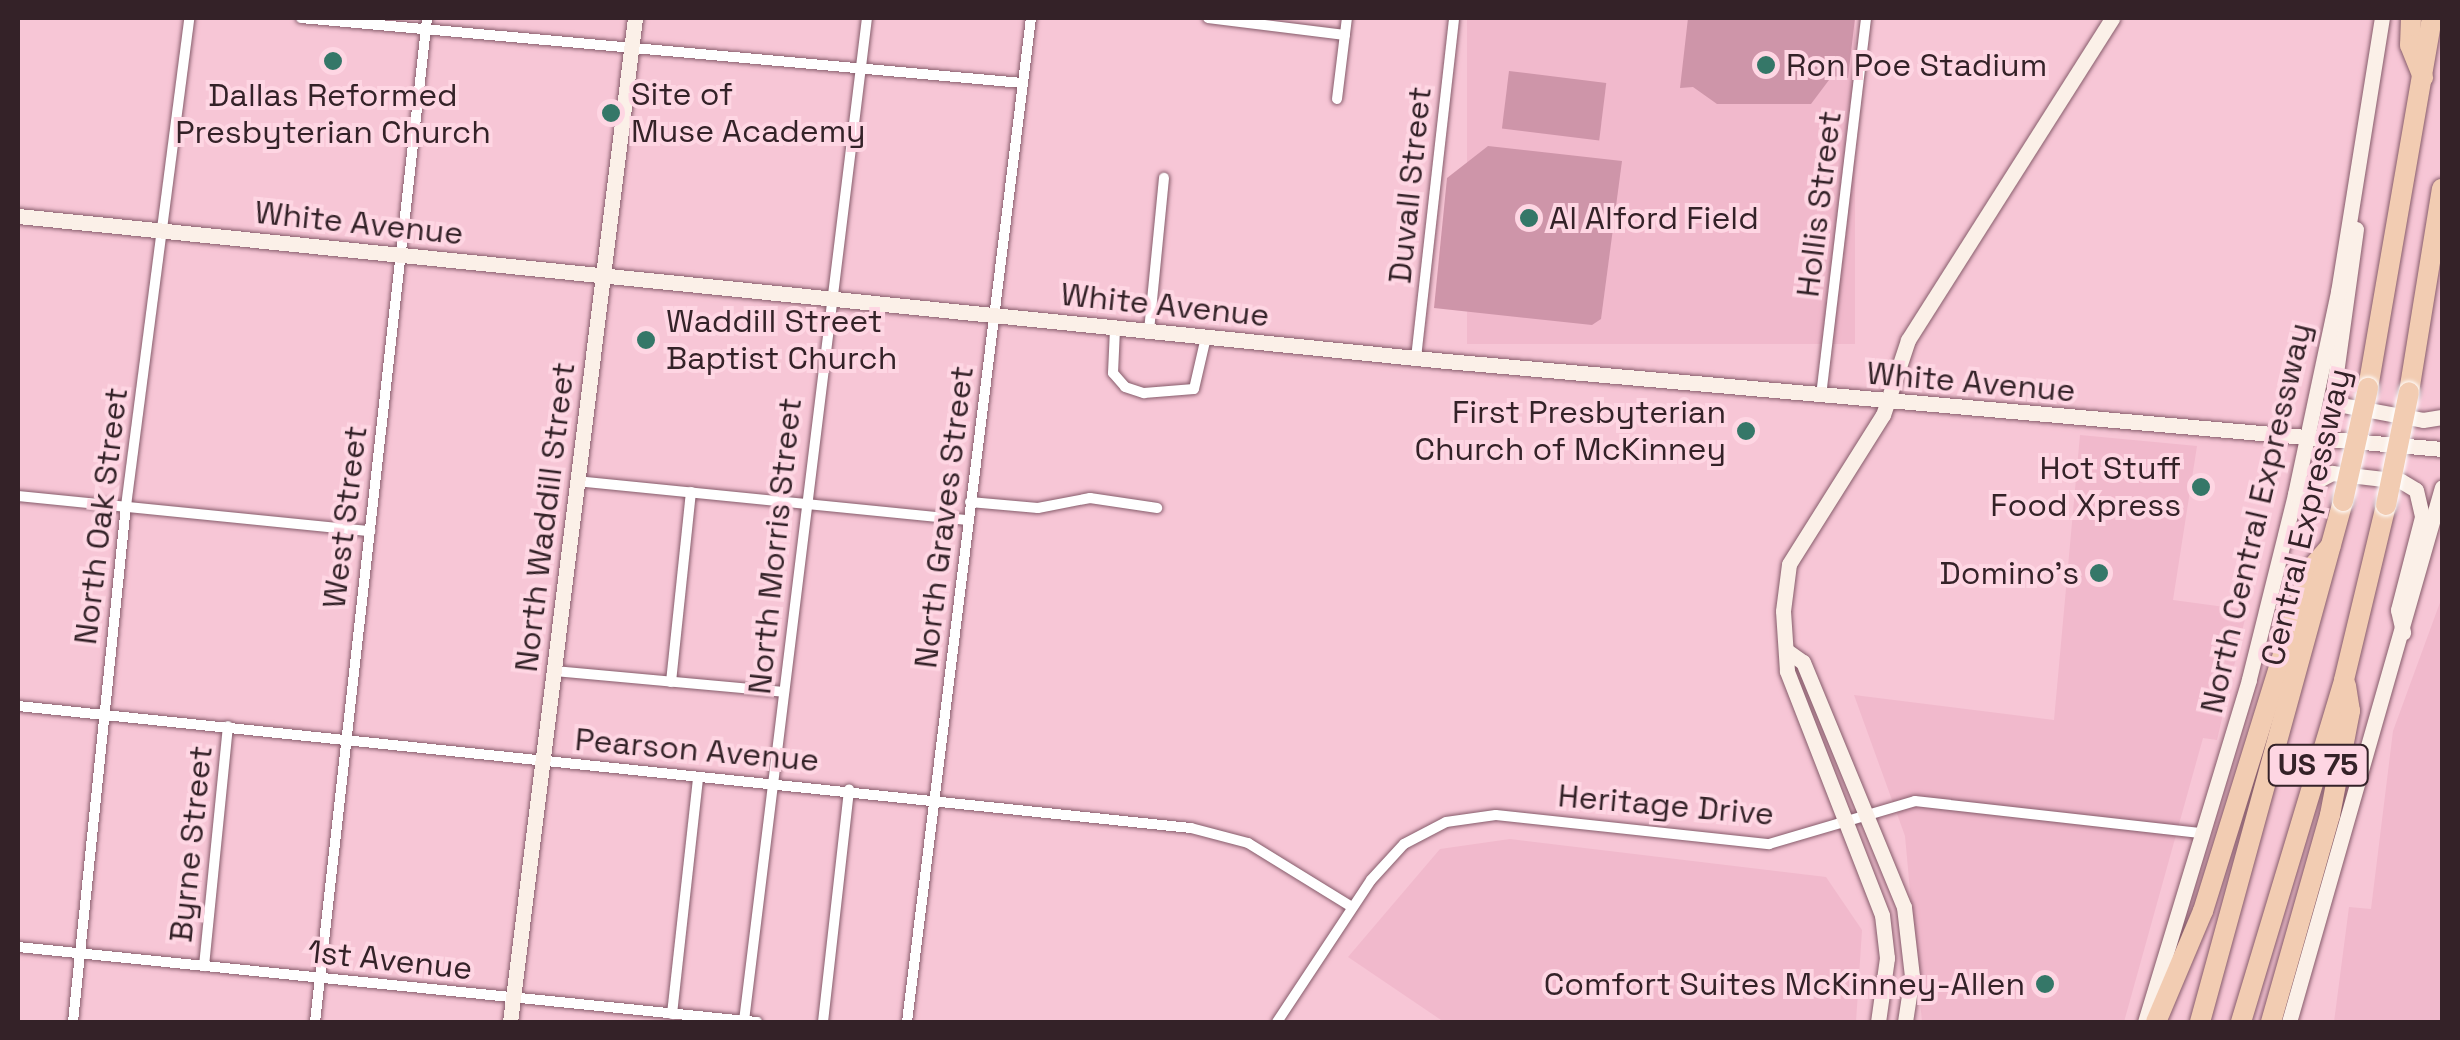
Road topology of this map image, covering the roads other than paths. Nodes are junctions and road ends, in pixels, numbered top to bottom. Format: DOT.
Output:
graph roads {
  1 [pos="188,18"];
  2 [pos="301,18"];
  3 [pos="635,18"];
  4 [pos="867,18"];
  5 [pos="1031,18"];
  6 [pos="1208,18"];
  7 [pos="1347,18"];
  8 [pos="1454,18"];
  9 [pos="1866,18"];
  10 [pos="2112,18"];
  11 [pos="2382,18"];
  12 [pos="2411,18"];
  13 [pos="2432,18"];
  14 [pos="427,24"];
  15 [pos="1345,35"];
  16 [pos="631,48"];
  17 [pos="860,68"];
  18 [pos="2424,78"];
  19 [pos="1022,83"];
  20 [pos="1337,99"];
  21 [pos="1164,178"];
  22 [pos="2442,188"];
  23 [pos="2356,190"];
  24 [pos="18,216"];
  25 [pos="160,230"];
  26 [pos="2442,244"];
  27 [pos="402,255"];
  28 [pos="603,276"];
  29 [pos="828,300"];
  30 [pos="994,316"];
  31 [pos="1116,329"];
  32 [pos="1149,331"];
  33 [pos="2421,334"];
  34 [pos="1206,337"];
  35 [pos="1416,358"];
  36 [pos="1822,396"];
  37 [pos="1889,403"];
  38 [pos="2442,417"];
  39 [pos="2307,440"];
  40 [pos="2442,450"];
  41 [pos="576,481"];
  42 [pos="2442,487"];
  43 [pos="691,492"];
  44 [pos="2296,492"];
  45 [pos="18,496"];
  46 [pos="970,502"];
  47 [pos="805,504"];
  48 [pos="126,506"];
  49 [pos="1157,508"];
  50 [pos="968,520"];
  51 [pos="370,532"];
  52 [pos="2332,545"];
  53 [pos="2404,636"];
  54 [pos="1787,651"];
  55 [pos="554,670"];
  56 [pos="2344,680"];
  57 [pos="671,682"];
  58 [pos="784,692"];
  59 [pos="18,706"];
  60 [pos="104,715"];
  61 [pos="228,726"];
  62 [pos="344,738"];
  63 [pos="542,761"];
  64 [pos="698,778"];
  65 [pos="772,782"];
  66 [pos="849,789"];
  67 [pos="934,798"];
  68 [pos="1870,814"];
  69 [pos="1848,822"];
  70 [pos="2202,833"];
  71 [pos="1352,908"];
  72 [pos="18,947"];
  73 [pos="81,953"];
  74 [pos="204,966"];
  75 [pos="319,978"];
  76 [pos="514,998"];
  77 [pos="672,1014"];
  78 [pos="74,1022"];
  79 [pos="315,1022"];
  80 [pos="510,1022"];
  81 [pos="752,1022"];
  82 [pos="823,1022"];
  83 [pos="907,1022"];
  84 [pos="1277,1022"];
  85 [pos="1878,1022"];
  86 [pos="1904,1022"];
  87 [pos="2146,1022"];
  88 [pos="2156,1022"];
  89 [pos="2200,1022"];
  90 [pos="2240,1022"];
  91 [pos="2271,1022"];
  92 [pos="2289,1022"];
  1 -- 25 [label="street, North Oak Street"];
  2 -- 14 [label="street"];
  3 -- 16 [label="street, North Waddill Street"];
  4 -- 17 [label="street, North Morris Street"];
  5 -- 19 [label="street, North Graves Street"];
  6 -- 15 [label="street"];
  7 -- 15 [label="street"];
  8 -- 35 [label="street, Duvall Street"];
  9 -- 36 [label="street, Hollis Street"];
  10 -- 37 [label="street"];
  11 -- 23 [label="street, North Central Expressway"];
  12 -- 18 [label="highway"];
  13 -- 18 [label="highway, Central Expressway / US 75"];
  14 -- 16 [label="street"];
  14 -- 27 [label="street, West Street"];
  15 -- 20 [label="street"];
  16 -- 17 [label="street"];
  16 -- 28 [label="street, North Waddill Street"];
  17 -- 19 [label="street"];
  17 -- 29 [label="street, North Morris Street"];
  18 -- 52 [label="highway, Central Expressway / US 75, bridge"];
  19 -- 30 [label="street, North Graves Street"];
  21 -- 32 [label="street"];
  22 -- 33 [label="highway, US 75"];
  23 -- 38 [label="street"];
  23 -- 39 [label="street, North Central Expressway"];
  24 -- 25 [label="street, White Avenue"];
  25 -- 27 [label="street, White Avenue"];
  25 -- 48 [label="street, North Oak Street"];
  26 -- 33 [label="highway"];
  27 -- 28 [label="street, White Avenue"];
  27 -- 51 [label="street, West Street"];
  28 -- 29 [label="street, White Avenue"];
  28 -- 41 [label="street, North Waddill Street"];
  29 -- 30 [label="street, White Avenue"];
  29 -- 47 [label="street, North Morris Street"];
  30 -- 31 [label="street, White Avenue"];
  30 -- 46 [label="street, North Graves Street"];
  31 -- 32 [label="street, White Avenue"];
  31 -- 34 [label="street"];
  32 -- 34 [label="street, White Avenue"];
  33 -- 56 [label="highway, US 75, bridge"];
  34 -- 35 [label="street, White Avenue"];
  35 -- 36 [label="street, White Avenue"];
  36 -- 37 [label="street, White Avenue"];
  37 -- 39 [label="street, White Avenue"];
  37 -- 54 [label="street"];
  39 -- 40 [label="street, White Avenue"];
  39 -- 44 [label="street, North Central Expressway"];
  41 -- 43 [label="street"];
  41 -- 55 [label="street, North Waddill Street"];
  42 -- 53 [label="street"];
  43 -- 47 [label="street"];
  43 -- 57 [label="street"];
  44 -- 53 [label="street"];
  44 -- 70 [label="street, North Central Expressway"];
  45 -- 48 [label="street"];
  46 -- 49 [label="street"];
  46 -- 50 [label="street, North Graves Street"];
  47 -- 50 [label="street"];
  47 -- 58 [label="street, North Morris Street"];
  48 -- 51 [label="street"];
  48 -- 60 [label="street, North Oak Street"];
  50 -- 67 [label="street, North Graves Street"];
  51 -- 62 [label="street, West Street"];
  52 -- 88 [label="highway"];
  52 -- 89 [label="highway, Central Expressway / US 75"];
  53 -- 92 [label="street"];
  54 -- 68 [label="street"];
  54 -- 69 [label="street"];
  55 -- 57 [label="street"];
  55 -- 63 [label="street, North Waddill Street"];
  56 -- 90 [label="highway, US 75"];
  56 -- 91 [label="highway"];
  57 -- 58 [label="street"];
  58 -- 65 [label="street, North Morris Street"];
  59 -- 60 [label="street, Pearson Avenue"];
  60 -- 61 [label="street, Pearson Avenue"];
  60 -- 73 [label="street, North Oak Street"];
  61 -- 62 [label="street, Pearson Avenue"];
  61 -- 74 [label="street, Byrne Street"];
  62 -- 63 [label="street, Pearson Avenue"];
  62 -- 75 [label="street, West Street"];
  63 -- 64 [label="street, Pearson Avenue"];
  63 -- 76 [label="street, North Waddill Street"];
  64 -- 65 [label="street, Pearson Avenue"];
  64 -- 77 [label="street"];
  65 -- 66 [label="street, Pearson Avenue"];
  65 -- 81 [label="street, North Morris Street"];
  66 -- 67 [label="street, Pearson Avenue"];
  66 -- 82 [label="street"];
  67 -- 71 [label="street, Pearson Avenue"];
  67 -- 83 [label="street, North Graves Street"];
  68 -- 69 [label="street, Heritage Drive"];
  68 -- 70 [label="street, Heritage Drive"];
  68 -- 86 [label="street"];
  69 -- 71 [label="street, Heritage Drive"];
  69 -- 85 [label="street"];
  70 -- 87 [label="street, North Central Expressway"];
  71 -- 84 [label="street, Heritage Drive"];
  72 -- 73 [label="street, 1st Avenue"];
  73 -- 74 [label="street, 1st Avenue"];
  73 -- 78 [label="street, North Oak Street"];
  74 -- 75 [label="street, 1st Avenue"];
  75 -- 76 [label="street, 1st Avenue"];
  75 -- 79 [label="street, West Street"];
  76 -- 77 [label="street, 1st Avenue"];
  76 -- 80 [label="street, North Waddill Street"];
  77 -- 81 [label="street, 1st Avenue"];
}
